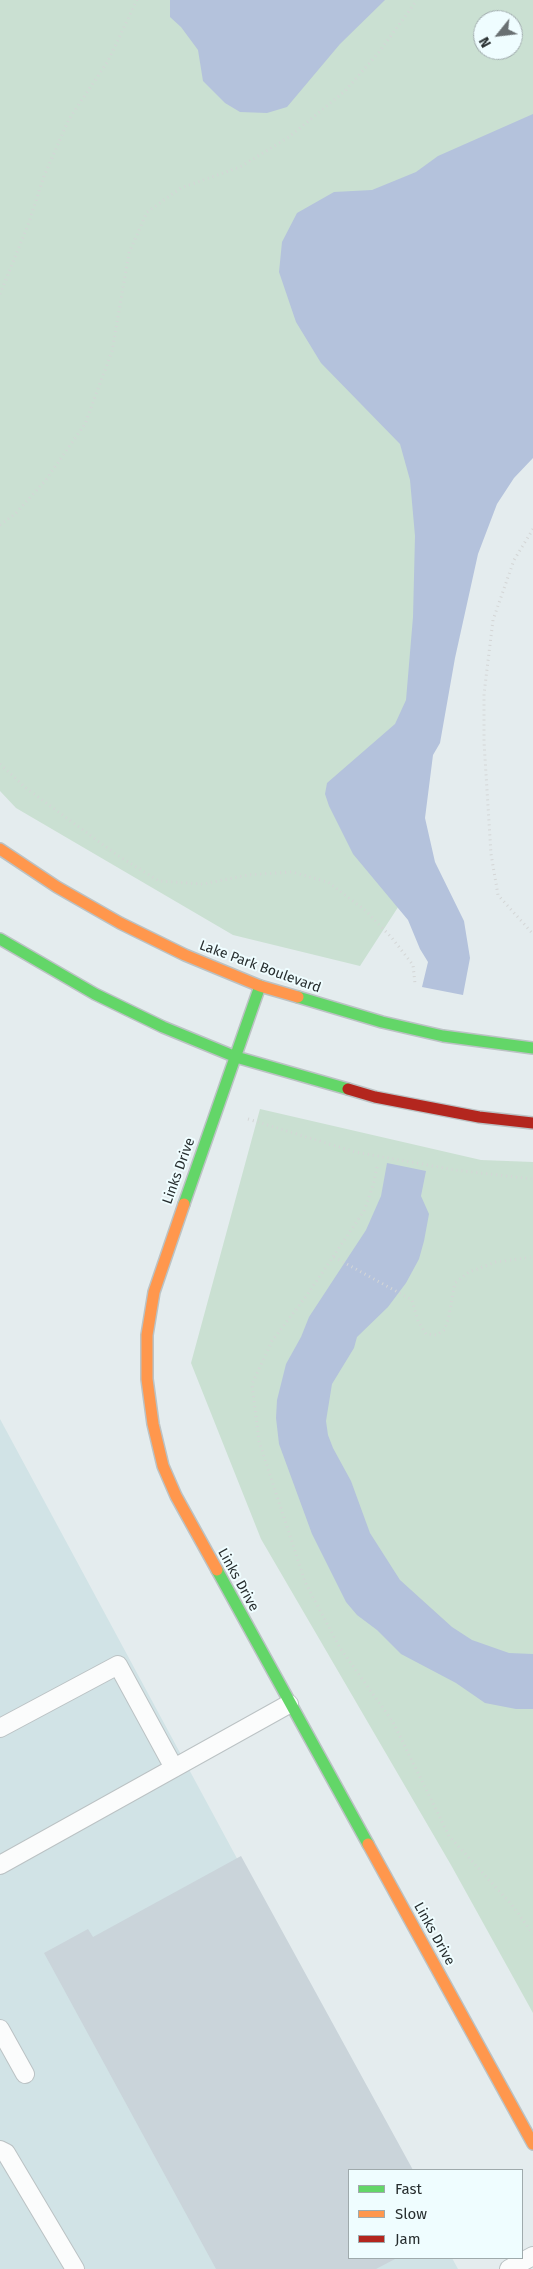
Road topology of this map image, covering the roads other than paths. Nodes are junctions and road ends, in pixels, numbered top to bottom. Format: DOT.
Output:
graph roads {
  1 [pos="0,849"];
  2 [pos="0,939"];
  3 [pos="260,986"];
  4 [pos="533,1048"];
  5 [pos="236,1057"];
  6 [pos="533,1122"];
  7 [pos="290,1704"];
  8 [pos="0,1728"];
  9 [pos="174,1768"];
  10 [pos="0,1865"];
  11 [pos="0,2029"];
  12 [pos="25,2074"];
  13 [pos="533,2144"];
  14 [pos="0,2150"];
  15 [pos="533,2256"];
  16 [pos="75,2269"];
  17 [pos="509,2269"];
  1 -- 3 [label="street, Lake Park Boulevard"];
  2 -- 5 [label="street"];
  3 -- 4 [label="street, Lake Park Boulevard"];
  3 -- 5 [label="street, Links Drive"];
  5 -- 6 [label="street"];
  5 -- 7 [label="street, Links Drive"];
  7 -- 9 [label="lane"];
  7 -- 13 [label="street, Links Drive"];
  8 -- 9 [label="lane"];
  9 -- 10 [label="lane"];
  11 -- 12 [label="lane"];
  14 -- 16 [label="lane"];
  15 -- 17 [label="lane"];
}
